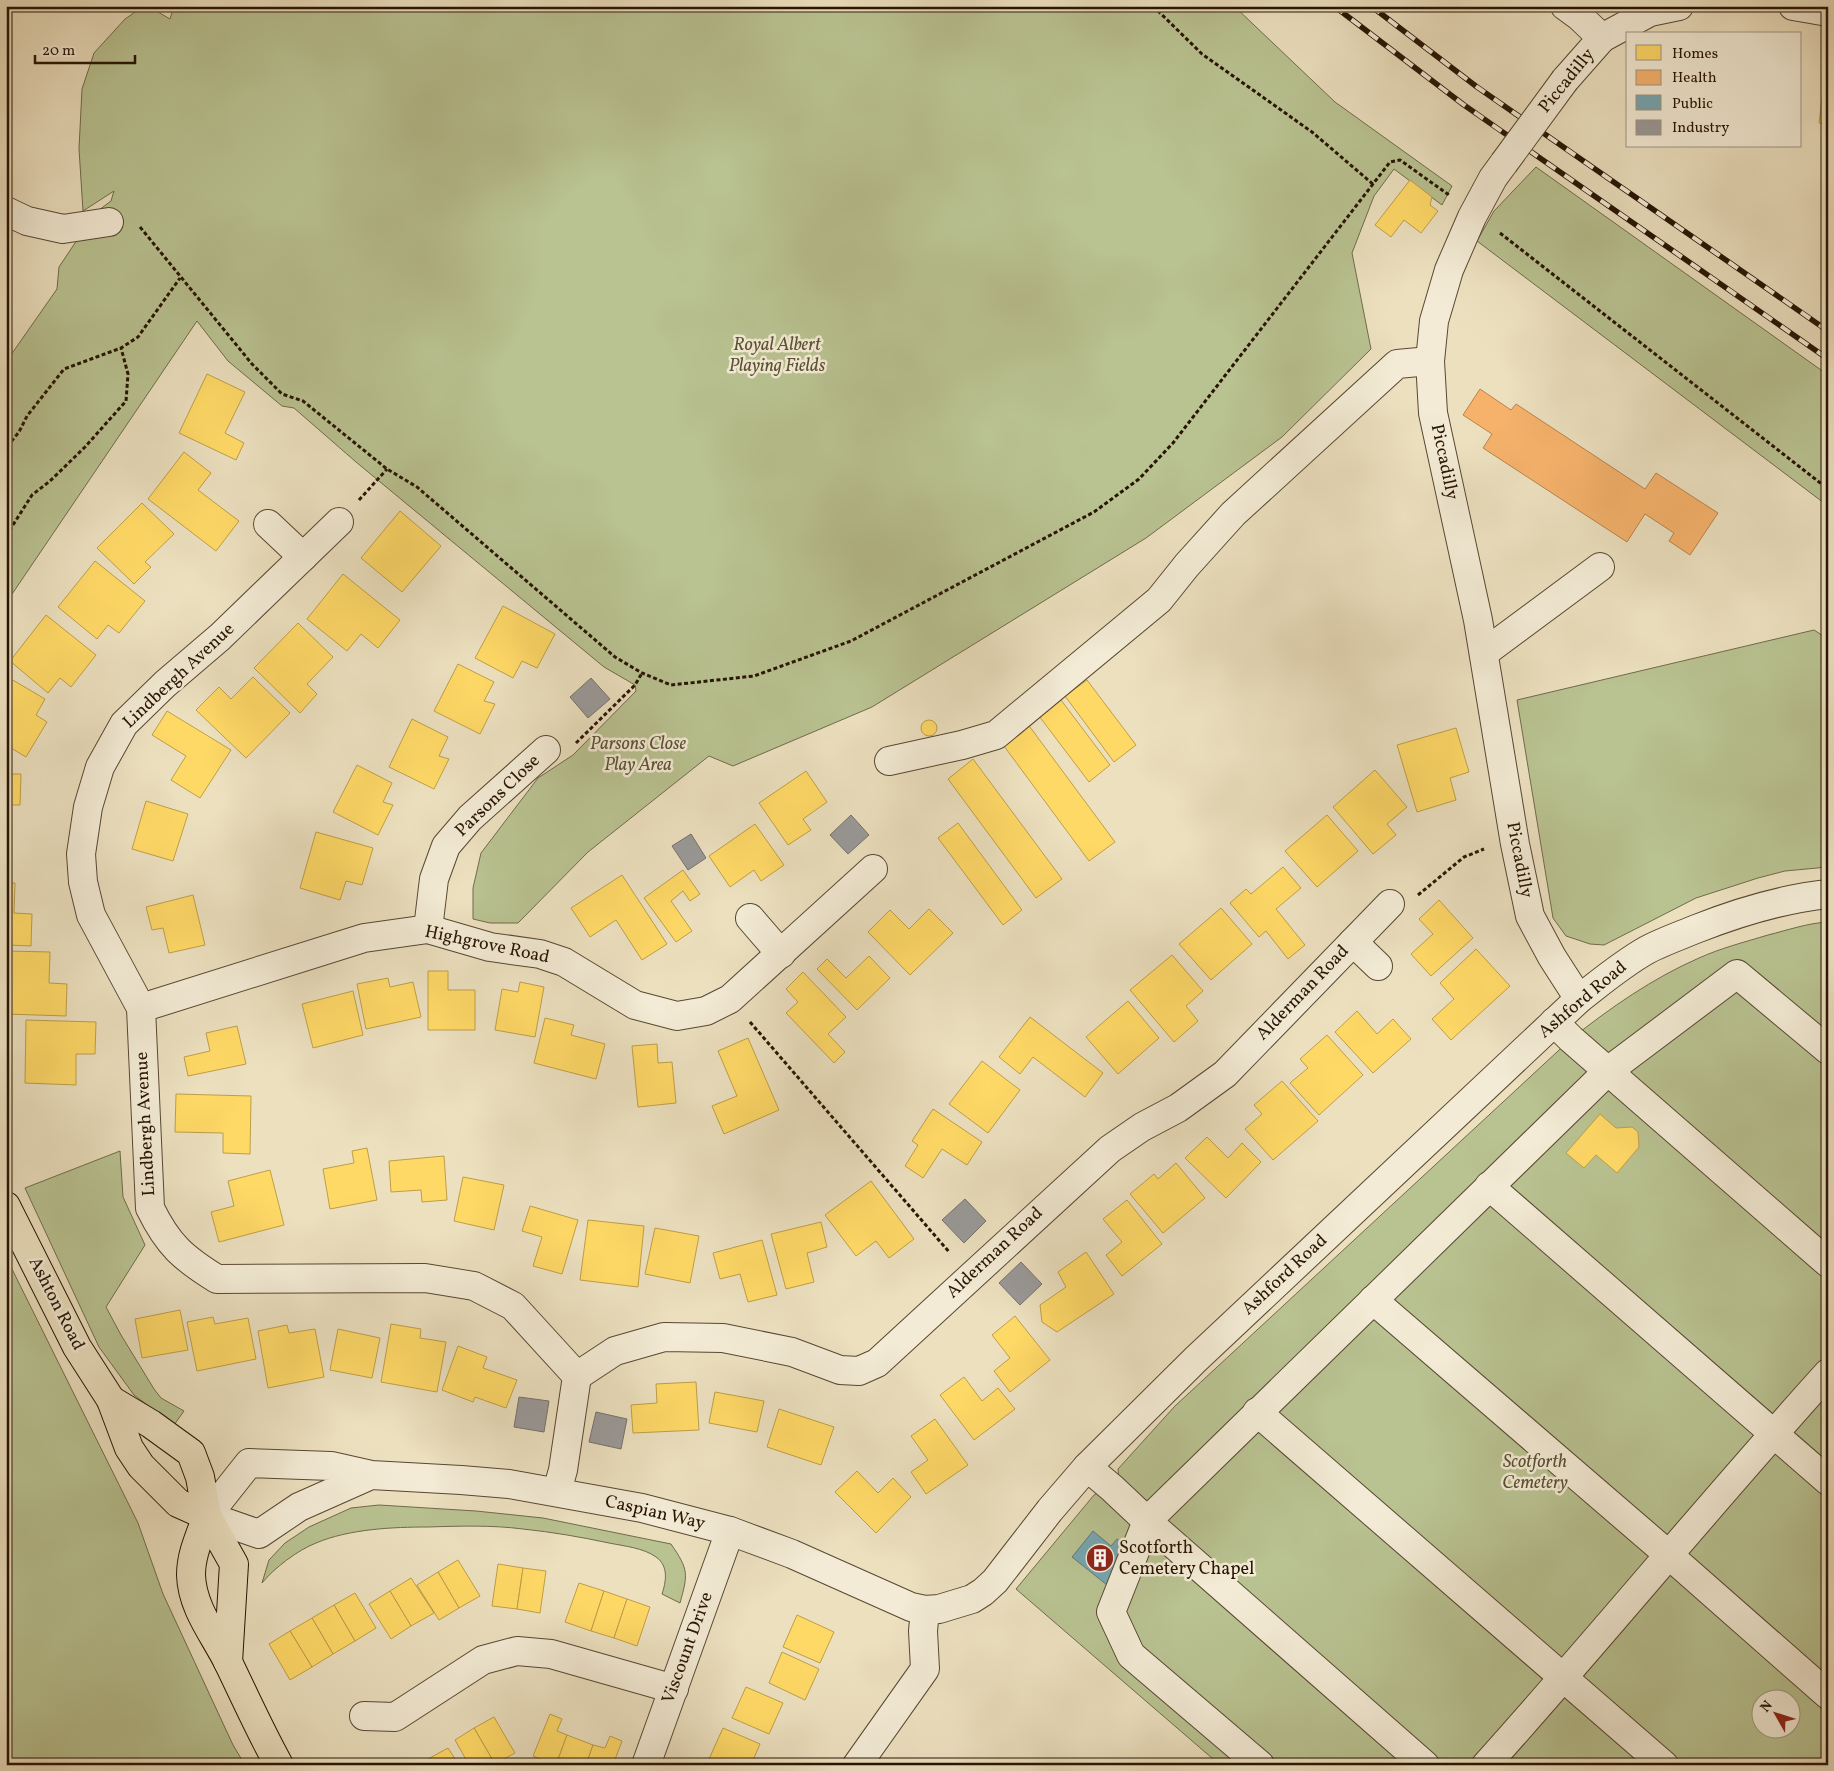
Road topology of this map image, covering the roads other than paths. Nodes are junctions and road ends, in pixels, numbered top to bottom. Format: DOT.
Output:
graph roads {
  1 [pos="1565,6"];
  2 [pos="1679,6"];
  3 [pos="1793,6"];
  4 [pos="1828,12"];
  5 [pos="1602,38"];
  6 [pos="6,211"];
  7 [pos="109,222"];
  8 [pos="1430,361"];
  9 [pos="339,522"];
  10 [pos="268,524"];
  11 [pos="303,557"];
  12 [pos="1600,567"];
  13 [pos="1484,653"];
  14 [pos="546,750"];
  15 [pos="889,761"];
  16 [pos="873,869"];
  17 [pos="1828,894"];
  18 [pos="1390,904"];
  19 [pos="750,918"];
  20 [pos="428,929"];
  21 [pos="1353,942"];
  22 [pos="781,954"];
  23 [pos="1378,966"];
  24 [pos="1579,999"];
  25 [pos="141,1008"];
  26 [pos="1554,1022"];
  27 [pos="1828,1050"];
  28 [pos="1608,1071"];
  29 [pos="1489,1186"];
  30 [pos="6,1206"];
  31 [pos="1828,1263"];
  32 [pos="1373,1300"];
  33 [pos="1828,1373"];
  34 [pos="577,1376"];
  35 [pos="111,1400"];
  36 [pos="1257,1412"];
  37 [pos="1773,1434"];
  38 [pos="1087,1467"];
  39 [pos="371,1475"];
  40 [pos="1828,1481"];
  41 [pos="557,1491"];
  42 [pos="208,1516"];
  43 [pos="1147,1521"];
  44 [pos="730,1531"];
  45 [pos="1670,1556"];
  46 [pos="925,1610"];
  47 [pos="228,1662"];
  48 [pos="1564,1678"];
  49 [pos="674,1689"];
  50 [pos="1828,1695"];
  51 [pos="364,1716"];
  52 [pos="280,1765"];
  53 [pos="646,1765"];
  54 [pos="857,1765"];
  55 [pos="1260,1765"];
  56 [pos="1425,1765"];
  57 [pos="1486,1765"];
  58 [pos="1664,1765"];
  1 -- 5 [label="street"];
  2 -- 5 [label="street, Piccadilly"];
  3 -- 4 [label="street"];
  5 -- 8 [label="street, Piccadilly, bridge"];
  6 -- 7 [label="street"];
  8 -- 13 [label="street, Piccadilly"];
  8 -- 15 [label="street"];
  9 -- 11 [label="street, Lindbergh Avenue"];
  10 -- 11 [label="street"];
  11 -- 25 [label="street, Lindbergh Avenue"];
  12 -- 13 [label="street"];
  13 -- 24 [label="street, Piccadilly"];
  14 -- 20 [label="street, Parsons Close"];
  16 -- 22 [label="street, Highgrove Road"];
  17 -- 24 [label="street, Ashford Road"];
  18 -- 21 [label="street, Alderman Road"];
  19 -- 22 [label="street"];
  20 -- 22 [label="street, Highgrove Road"];
  20 -- 25 [label="street, Highgrove Road"];
  21 -- 23 [label="street, Alderman Road"];
  21 -- 34 [label="street, Alderman Road"];
  24 -- 26 [label="street, Ashford Road"];
  25 -- 34 [label="street, Lindbergh Avenue"];
  26 -- 28 [label="street"];
  26 -- 38 [label="street, Ashford Road"];
  27 -- 28 [label="street"];
  28 -- 29 [label="street"];
  28 -- 31 [label="street"];
  29 -- 32 [label="street"];
  29 -- 37 [label="street"];
  30 -- 35 [label="main road, Ashton Road"];
  32 -- 36 [label="street"];
  32 -- 45 [label="street"];
  33 -- 37 [label="street"];
  34 -- 41 [label="street"];
  35 -- 42 [label="main road, Ashton Road"];
  35 -- 42 [label="main road, Ashton Road"];
  36 -- 43 [label="street"];
  36 -- 48 [label="street"];
  37 -- 40 [label="street"];
  37 -- 45 [label="street"];
  38 -- 43 [label="street"];
  38 -- 46 [label="street, Ashford Road"];
  39 -- 41 [label="street, Caspian Way"];
  39 -- 42 [label="street, Caspian Way"];
  39 -- 42 [label="street, Caspian Way"];
  41 -- 44 [label="street, Caspian Way"];
  42 -- 47 [label="main road, Ashton Road"];
  42 -- 47 [label="main road, Ashton Road"];
  43 -- 55 [label="street"];
  43 -- 56 [label="street"];
  44 -- 46 [label="street, Caspian Way"];
  44 -- 49 [label="street, Viscount Drive"];
  45 -- 48 [label="street"];
  45 -- 50 [label="street"];
  46 -- 54 [label="street"];
  47 -- 52 [label="main road, Ashton Road"];
  48 -- 57 [label="street"];
  48 -- 58 [label="street"];
  49 -- 51 [label="street"];
  49 -- 53 [label="street, Viscount Drive"];
}
